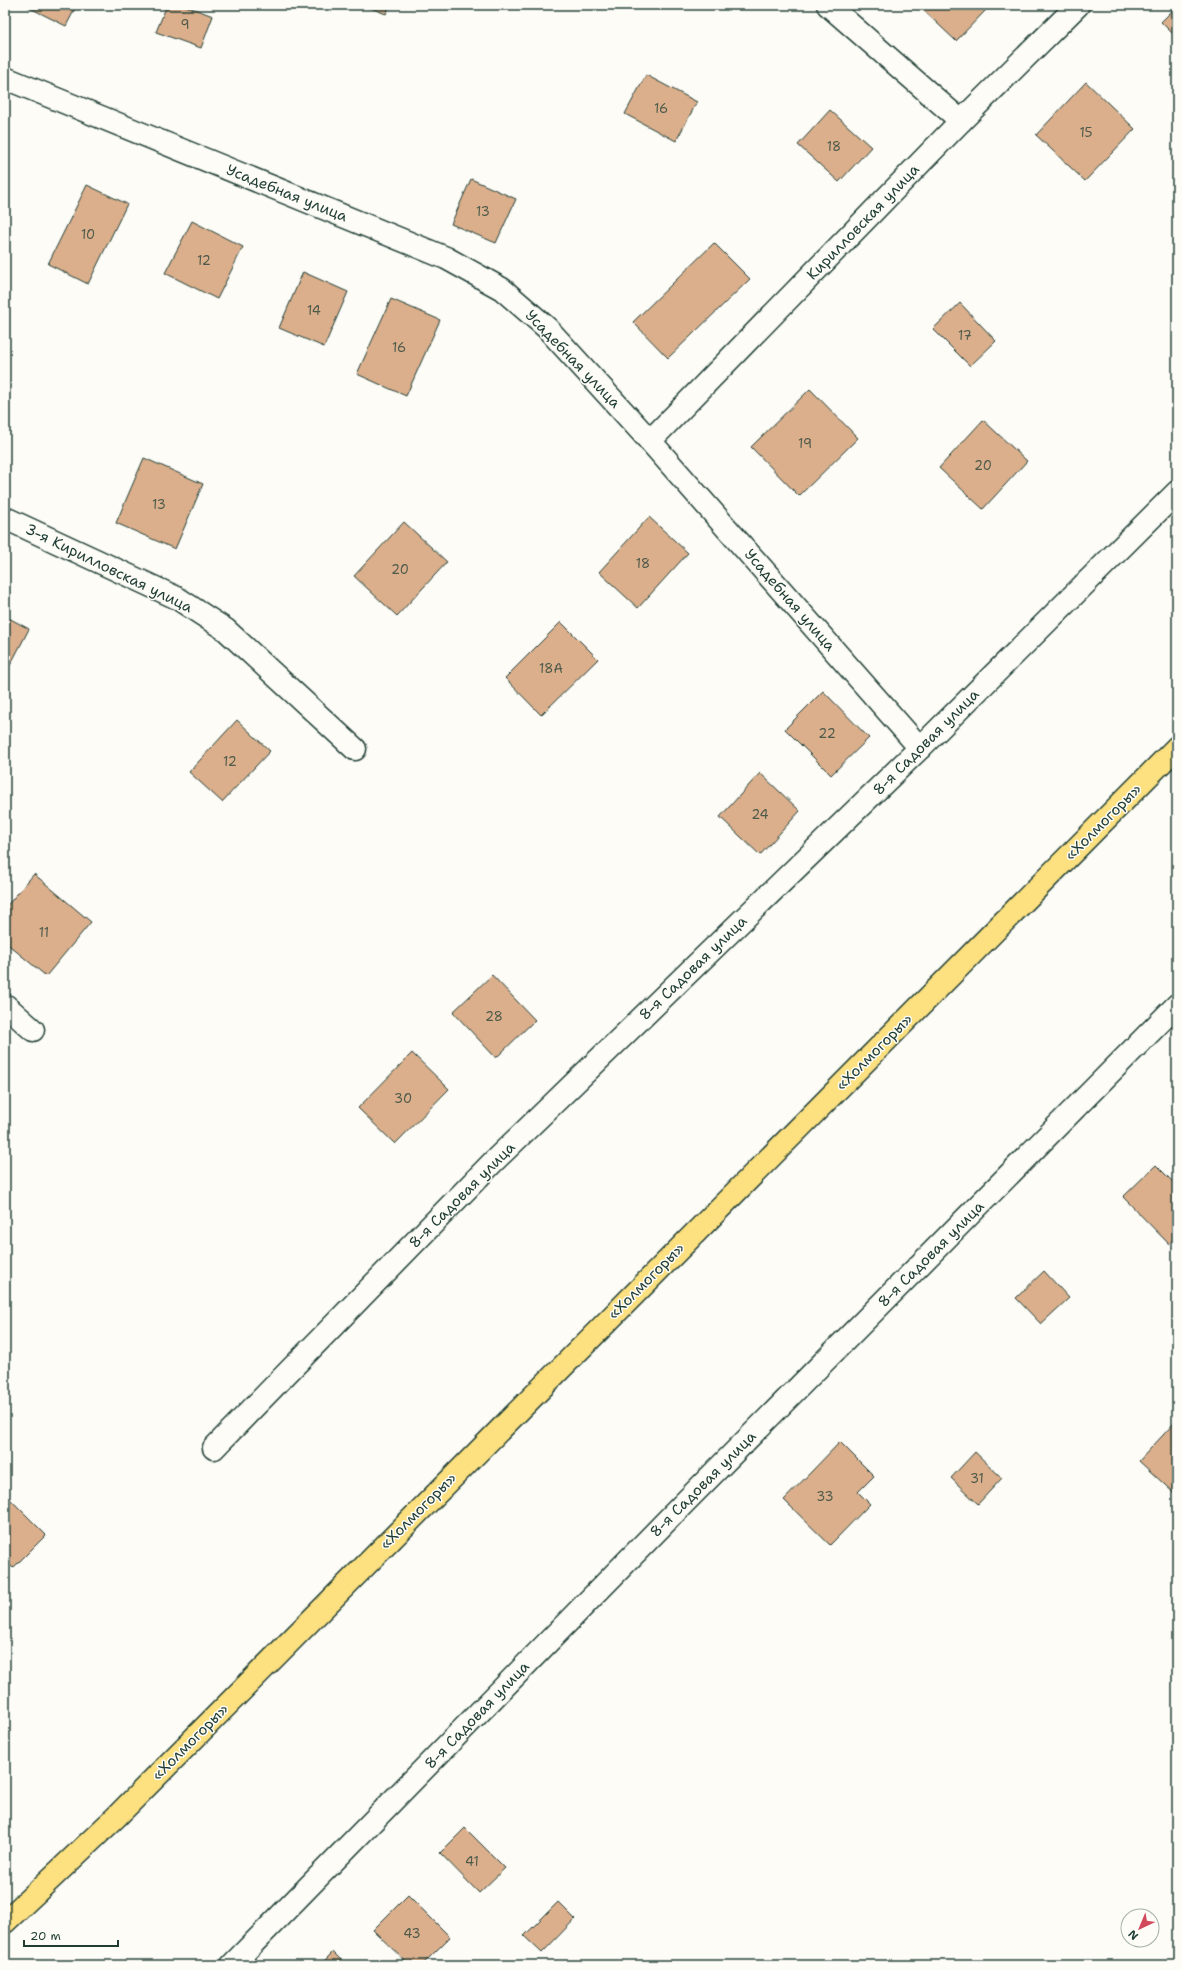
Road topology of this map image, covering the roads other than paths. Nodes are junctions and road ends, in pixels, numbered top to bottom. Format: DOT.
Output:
graph roads {
  1 [pos="828,5"];
  2 [pos="1078,5"];
  3 [pos="5,78"];
  4 [pos="962,121"];
  5 [pos="650,441"];
  6 [pos="1177,492"];
  7 [pos="5,518"];
  8 [pos="1177,747"];
  9 [pos="920,748"];
  10 [pos="355,750"];
  11 [pos="5,1005"];
  12 [pos="1177,1005"];
  13 [pos="33,1030"];
  14 [pos="214,1448"];
  15 [pos="116,1817"];
  16 [pos="5,1922"];
  17 [pos="5,1940"];
  18 [pos="232,1965"];
  1 -- 4 [label="street"];
  2 -- 4 [label="street, Кирилловская улица"];
  3 -- 5 [label="street, Усадебная улица"];
  4 -- 5 [label="street, Кирилловская улица"];
  5 -- 9 [label="street, Усадебная улица"];
  6 -- 9 [label="street, 8-я Садовая улица"];
  7 -- 10 [label="street, 3-я Кирилловская улица"];
  8 -- 15 [label="highway, «Холмогоры»"];
  9 -- 14 [label="street, 8-я Садовая улица"];
  11 -- 13 [label="street"];
  12 -- 18 [label="street, 8-я Садовая улица"];
  15 -- 16 [label="highway, «Холмогоры»"];
  15 -- 17 [label="highway, «Холмогоры»"];
}
